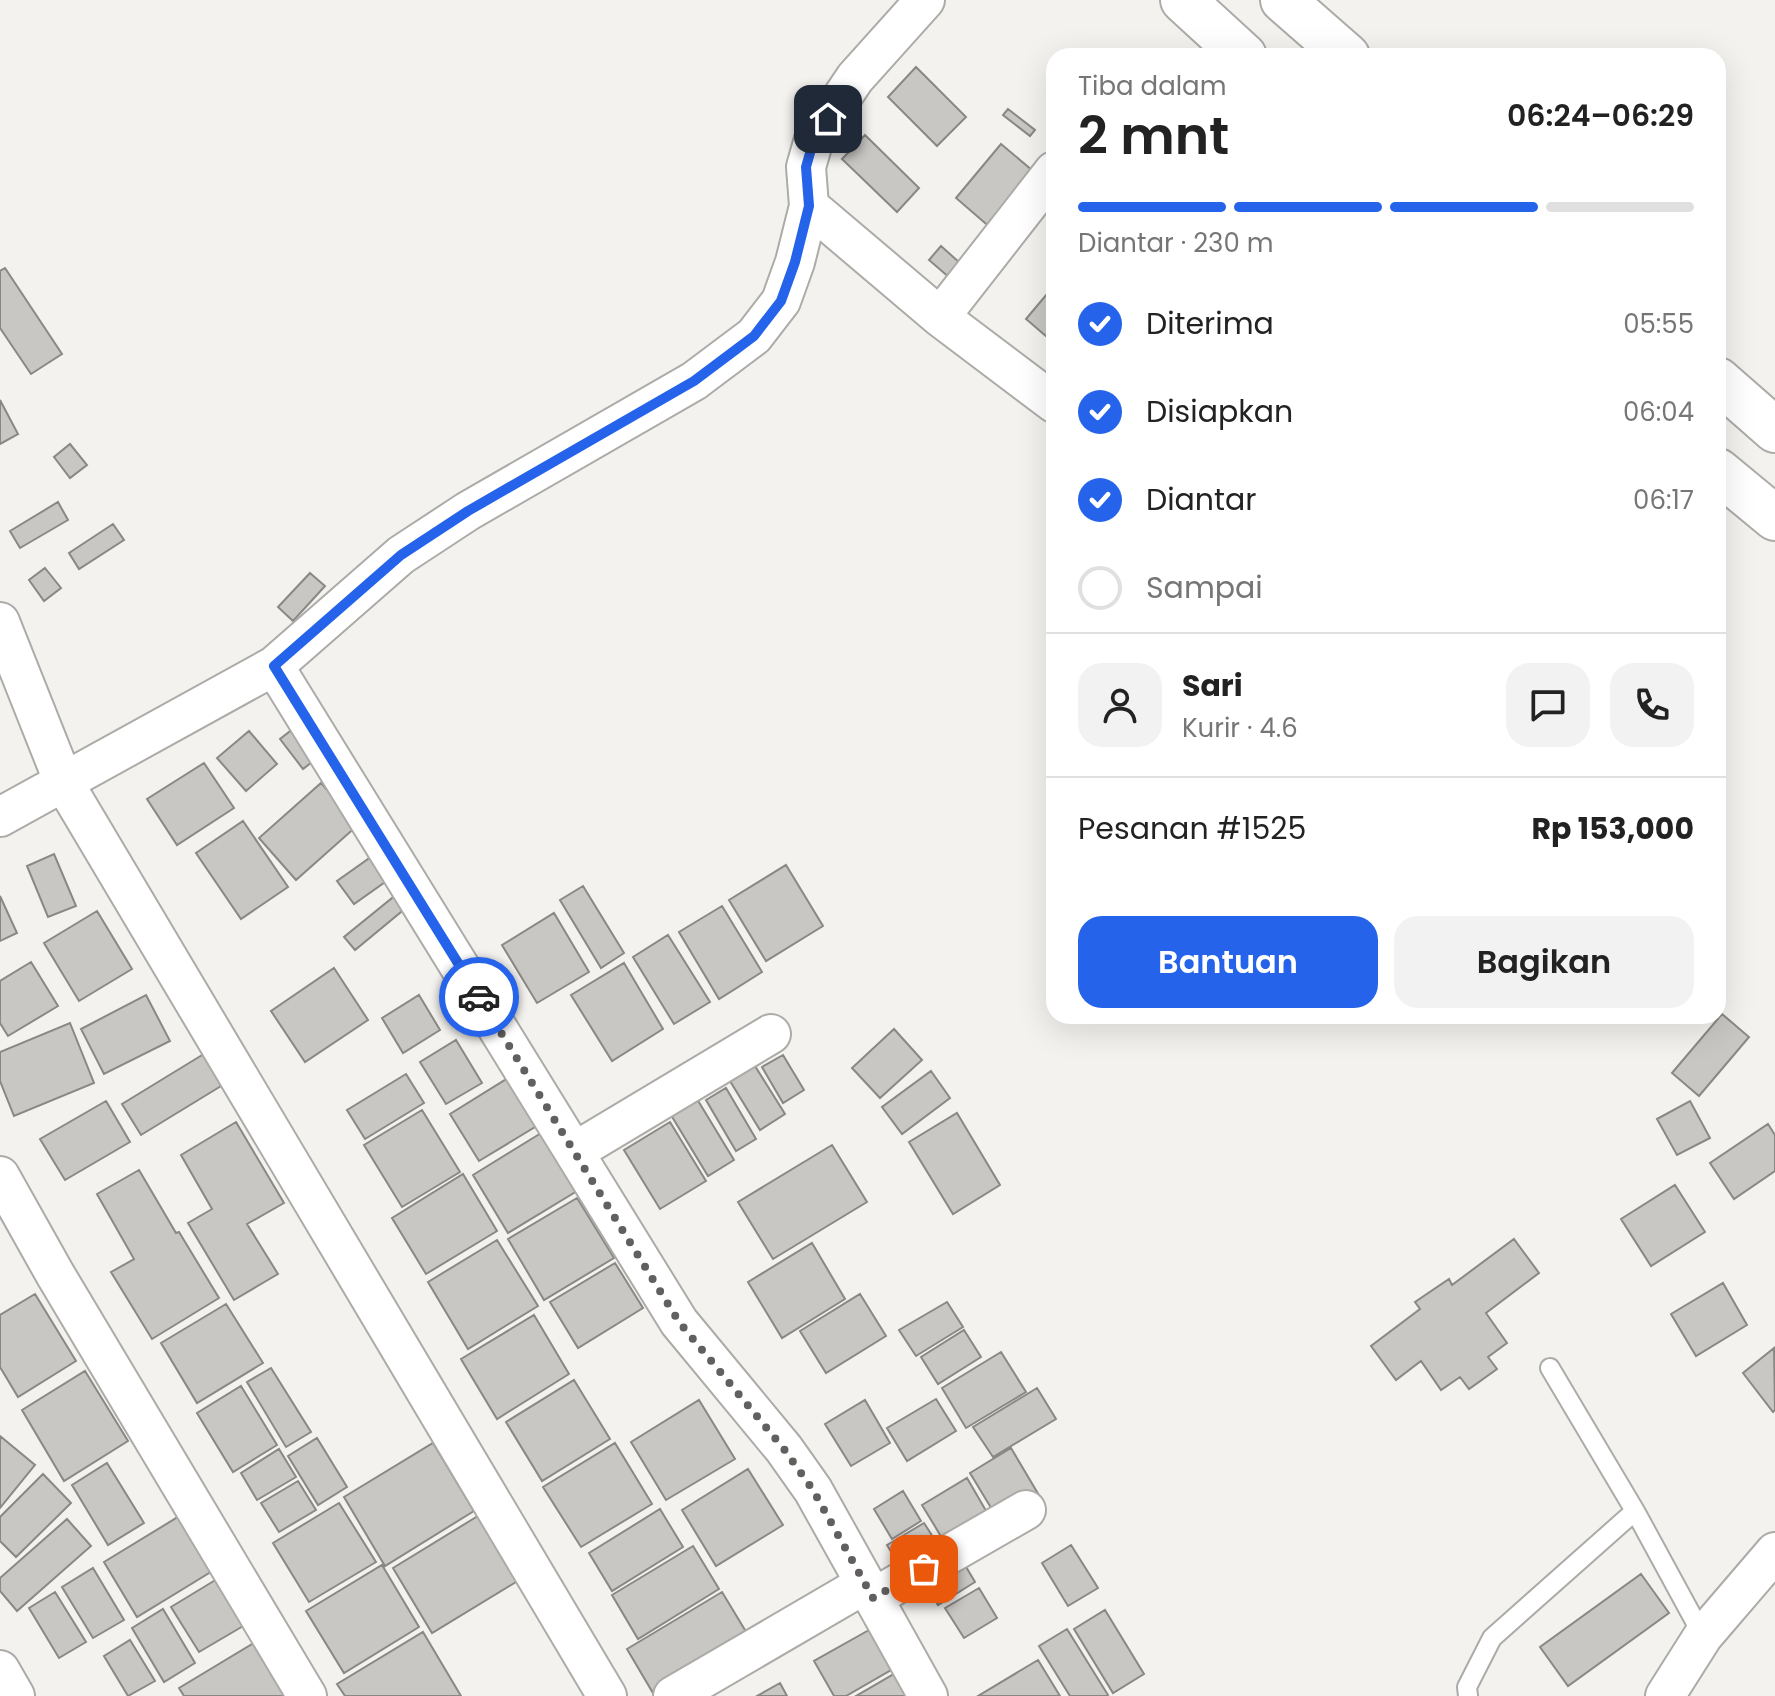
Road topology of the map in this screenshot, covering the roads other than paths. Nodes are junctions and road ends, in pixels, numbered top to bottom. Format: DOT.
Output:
graph roads {
  1 [pos="925,0"];
  2 [pos="1183,0"];
  3 [pos="1283,0"];
  4 [pos="1235,48"];
  5 [pos="1338,48"];
  6 [pos="1046,181"];
  7 [pos="809,206"];
  8 [pos="940,317"];
  9 [pos="1726,387"];
  10 [pos="1046,397"];
  11 [pos="1775,430"];
  12 [pos="1726,478"];
  13 [pos="1775,518"];
  14 [pos="0,622"];
  15 [pos="274,666"];
  16 [pos="64,783"];
  17 [pos="0,817"];
  18 [pos="771,1034"];
  19 [pos="574,1152"];
  20 [pos="0,1176"];
  21 [pos="1550,1368"];
  22 [pos="1026,1510"];
  23 [pos="1635,1511"];
  24 [pos="1775,1552"];
  25 [pos="869,1591"];
  26 [pos="1703,1636"];
  27 [pos="0,1670"];
  28 [pos="15,1696"];
  29 [pos="307,1696"];
  30 [pos="607,1696"];
  31 [pos="673,1696"];
  32 [pos="928,1696"];
  33 [pos="1468,1696"];
  34 [pos="1665,1696"];
  1 -- 7 [label="street"];
  2 -- 4 [label="highway"];
  3 -- 5 [label="highway"];
  6 -- 8 [label="street"];
  7 -- 8 [label="street"];
  7 -- 15 [label="street"];
  8 -- 10 [label="street"];
  9 -- 11 [label="highway"];
  12 -- 13 [label="highway"];
  14 -- 16 [label="street"];
  15 -- 16 [label="street"];
  15 -- 19 [label="street"];
  16 -- 17 [label="street"];
  16 -- 30 [label="street"];
  18 -- 19 [label="street"];
  19 -- 25 [label="street"];
  20 -- 29 [label="street"];
  21 -- 23 [label="lane"];
  22 -- 25 [label="street"];
  23 -- 26 [label="lane"];
  23 -- 33 [label="lane"];
  24 -- 26 [label="street"];
  25 -- 31 [label="street"];
  25 -- 32 [label="street"];
  26 -- 34 [label="street"];
  27 -- 28 [label="street"];
}
